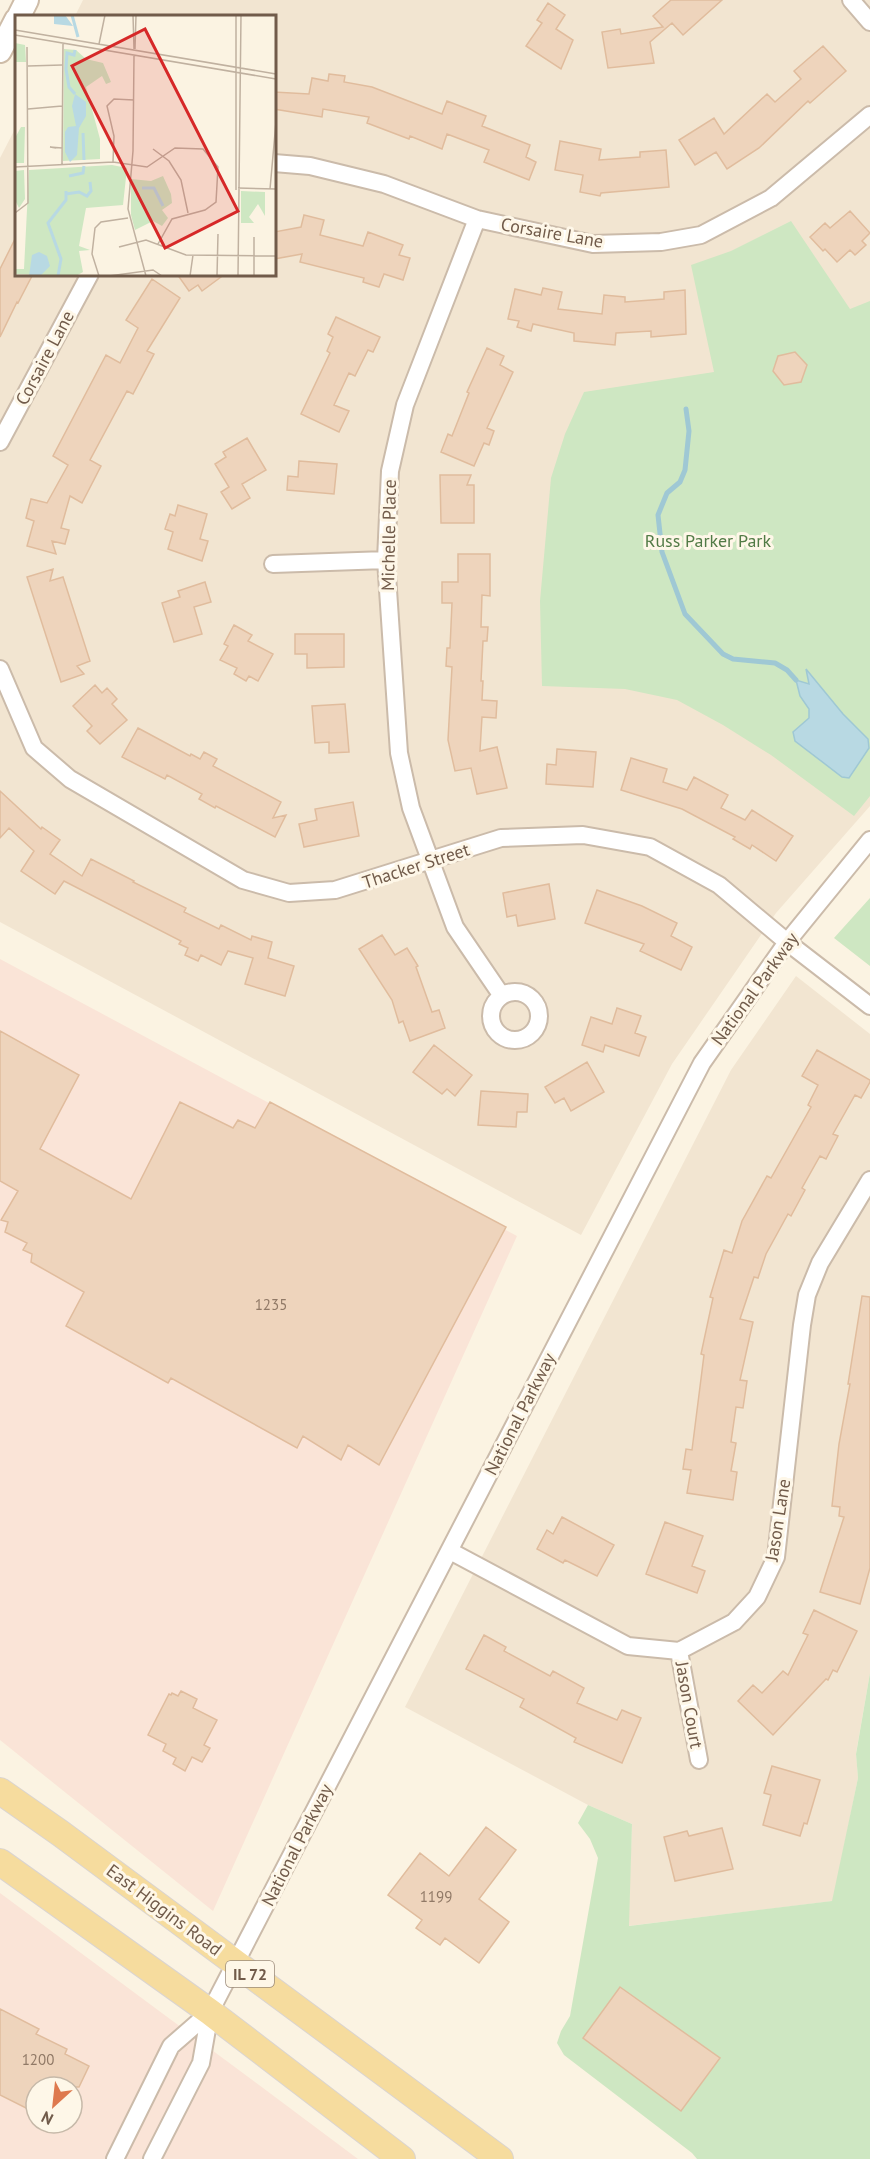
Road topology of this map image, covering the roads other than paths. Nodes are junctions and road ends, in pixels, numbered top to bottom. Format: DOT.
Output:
graph roads {
  1 [pos="27,0"];
  2 [pos="851,0"];
  3 [pos="19,15"];
  4 [pos="15,22"];
  5 [pos="870,22"];
  6 [pos="0,51"];
  7 [pos="870,115"];
  8 [pos="276,163"];
  9 [pos="477,219"];
  10 [pos="89,276"];
  11 [pos="0,442"];
  12 [pos="386,560"];
  13 [pos="273,564"];
  14 [pos="0,669"];
  15 [pos="870,840"];
  16 [pos="430,861"];
  17 [pos="787,942"];
  18 [pos="502,996"];
  19 [pos="870,1006"];
  20 [pos="870,1180"];
  21 [pos="450,1551"];
  22 [pos="679,1651"];
  23 [pos="699,1760"];
  24 [pos="0,1791"];
  25 [pos="0,1862"];
  26 [pos="236,1964"];
  27 [pos="210,2012"];
  28 [pos="115,2159"];
  29 [pos="152,2159"];
  30 [pos="402,2159"];
  31 [pos="500,2159"];
  1 -- 3 [label="main road"];
  2 -- 5 [label="street"];
  4 -- 6 [label="main road"];
  7 -- 9 [label="street, Corsaire Lane"];
  8 -- 9 [label="street, Corsaire Lane"];
  9 -- 12 [label="street, Michelle Place"];
  10 -- 11 [label="street, Corsaire Lane"];
  12 -- 13 [label="street"];
  12 -- 16 [label="street, Michelle Place"];
  14 -- 16 [label="street, Thacker Street"];
  15 -- 17 [label="street, National Parkway"];
  16 -- 17 [label="street, Thacker Street"];
  16 -- 18 [label="street, Michelle Place"];
  17 -- 19 [label="street, Thacker Street"];
  17 -- 21 [label="street, National Parkway"];
  20 -- 22 [label="street, Jason Lane"];
  21 -- 22 [label="street"];
  21 -- 26 [label="street, National Parkway"];
  22 -- 23 [label="street, Jason Court"];
  24 -- 26 [label="main road, East Higgins Road / IL 72"];
  25 -- 27 [label="main road"];
  26 -- 27 [label="street, National Parkway"];
  26 -- 31 [label="main road, East Higgins Road / IL 72"];
  27 -- 28 [label="street, National Parkway"];
  27 -- 29 [label="street, National Parkway"];
  27 -- 30 [label="main road"];
}
